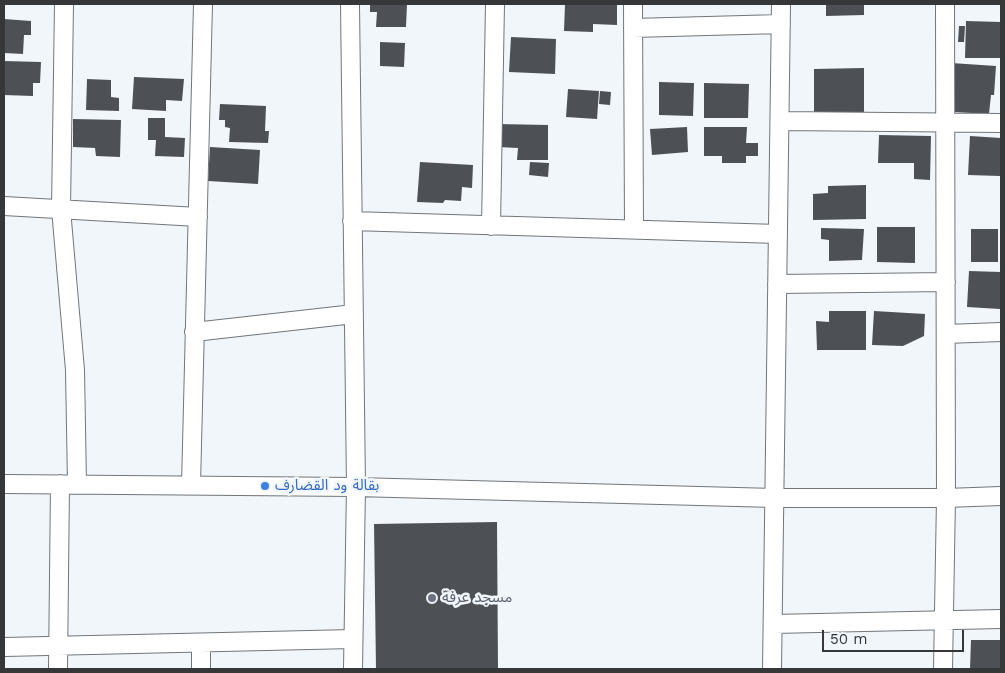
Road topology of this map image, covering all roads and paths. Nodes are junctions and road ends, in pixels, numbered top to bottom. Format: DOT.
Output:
graph roads {
  1 [pos="64,4"];
  2 [pos="203,4"];
  3 [pos="350,4"];
  4 [pos="494,4"];
  5 [pos="633,4"];
  6 [pos="781,4"];
  7 [pos="946,4"];
  8 [pos="781,24"];
  9 [pos="633,28"];
  10 [pos="780,121"];
  11 [pos="946,122"];
  12 [pos="1001,123"];
  13 [pos="4,206"];
  14 [pos="61,209"];
  15 [pos="198,217"];
  16 [pos="352,221"];
  17 [pos="490,226"];
  18 [pos="634,228"];
  19 [pos="778,234"];
  20 [pos="946,282"];
  21 [pos="777,284"];
  22 [pos="354,314"];
  23 [pos="194,332"];
  24 [pos="1001,332"];
  25 [pos="946,334"];
  26 [pos="4,484"];
  27 [pos="68,484"];
  28 [pos="191,485"];
  29 [pos="356,487"];
  30 [pos="1001,496"];
  31 [pos="775,498"];
  32 [pos="946,498"];
  33 [pos="944,619"];
  34 [pos="1001,619"];
  35 [pos="773,624"];
  36 [pos="353,639"];
  37 [pos="200,644"];
  38 [pos="4,647"];
  39 [pos="58,648"];
  40 [pos="58,669"];
  41 [pos="201,669"];
  42 [pos="353,669"];
  43 [pos="772,669"];
  44 [pos="943,669"];
  1 -- 14 [label="street"];
  2 -- 15 [label="street"];
  3 -- 16 [label="street"];
  4 -- 17 [label="street"];
  5 -- 9 [label="street"];
  6 -- 8 [label="street"];
  7 -- 11 [label="street"];
  8 -- 9 [label="street"];
  8 -- 10 [label="street"];
  9 -- 18 [label="street"];
  10 -- 11 [label="street"];
  10 -- 19 [label="street"];
  11 -- 12 [label="street"];
  11 -- 20 [label="street"];
  13 -- 14 [label="street"];
  14 -- 15 [label="street"];
  14 -- 27 [label="street"];
  15 -- 23 [label="street"];
  16 -- 17 [label="street"];
  16 -- 22 [label="street"];
  17 -- 18 [label="street"];
  18 -- 19 [label="street"];
  19 -- 21 [label="street"];
  20 -- 21 [label="street"];
  20 -- 25 [label="street"];
  21 -- 31 [label="street"];
  22 -- 23 [label="street"];
  22 -- 29 [label="street"];
  23 -- 28 [label="street"];
  24 -- 25 [label="street"];
  25 -- 32 [label="street"];
  26 -- 27 [label="street"];
  27 -- 28 [label="street"];
  27 -- 39 [label="street"];
  28 -- 29 [label="street"];
  29 -- 31 [label="street"];
  29 -- 36 [label="street"];
  30 -- 32 [label="street"];
  31 -- 32 [label="street"];
  31 -- 35 [label="street"];
  32 -- 33 [label="street"];
  33 -- 34 [label="street"];
  33 -- 35 [label="street"];
  33 -- 44 [label="street"];
  35 -- 43 [label="street"];
  36 -- 37 [label="street"];
  36 -- 42 [label="street"];
  37 -- 39 [label="street"];
  37 -- 41 [label="street"];
  38 -- 39 [label="street"];
  39 -- 40 [label="street"];
}
